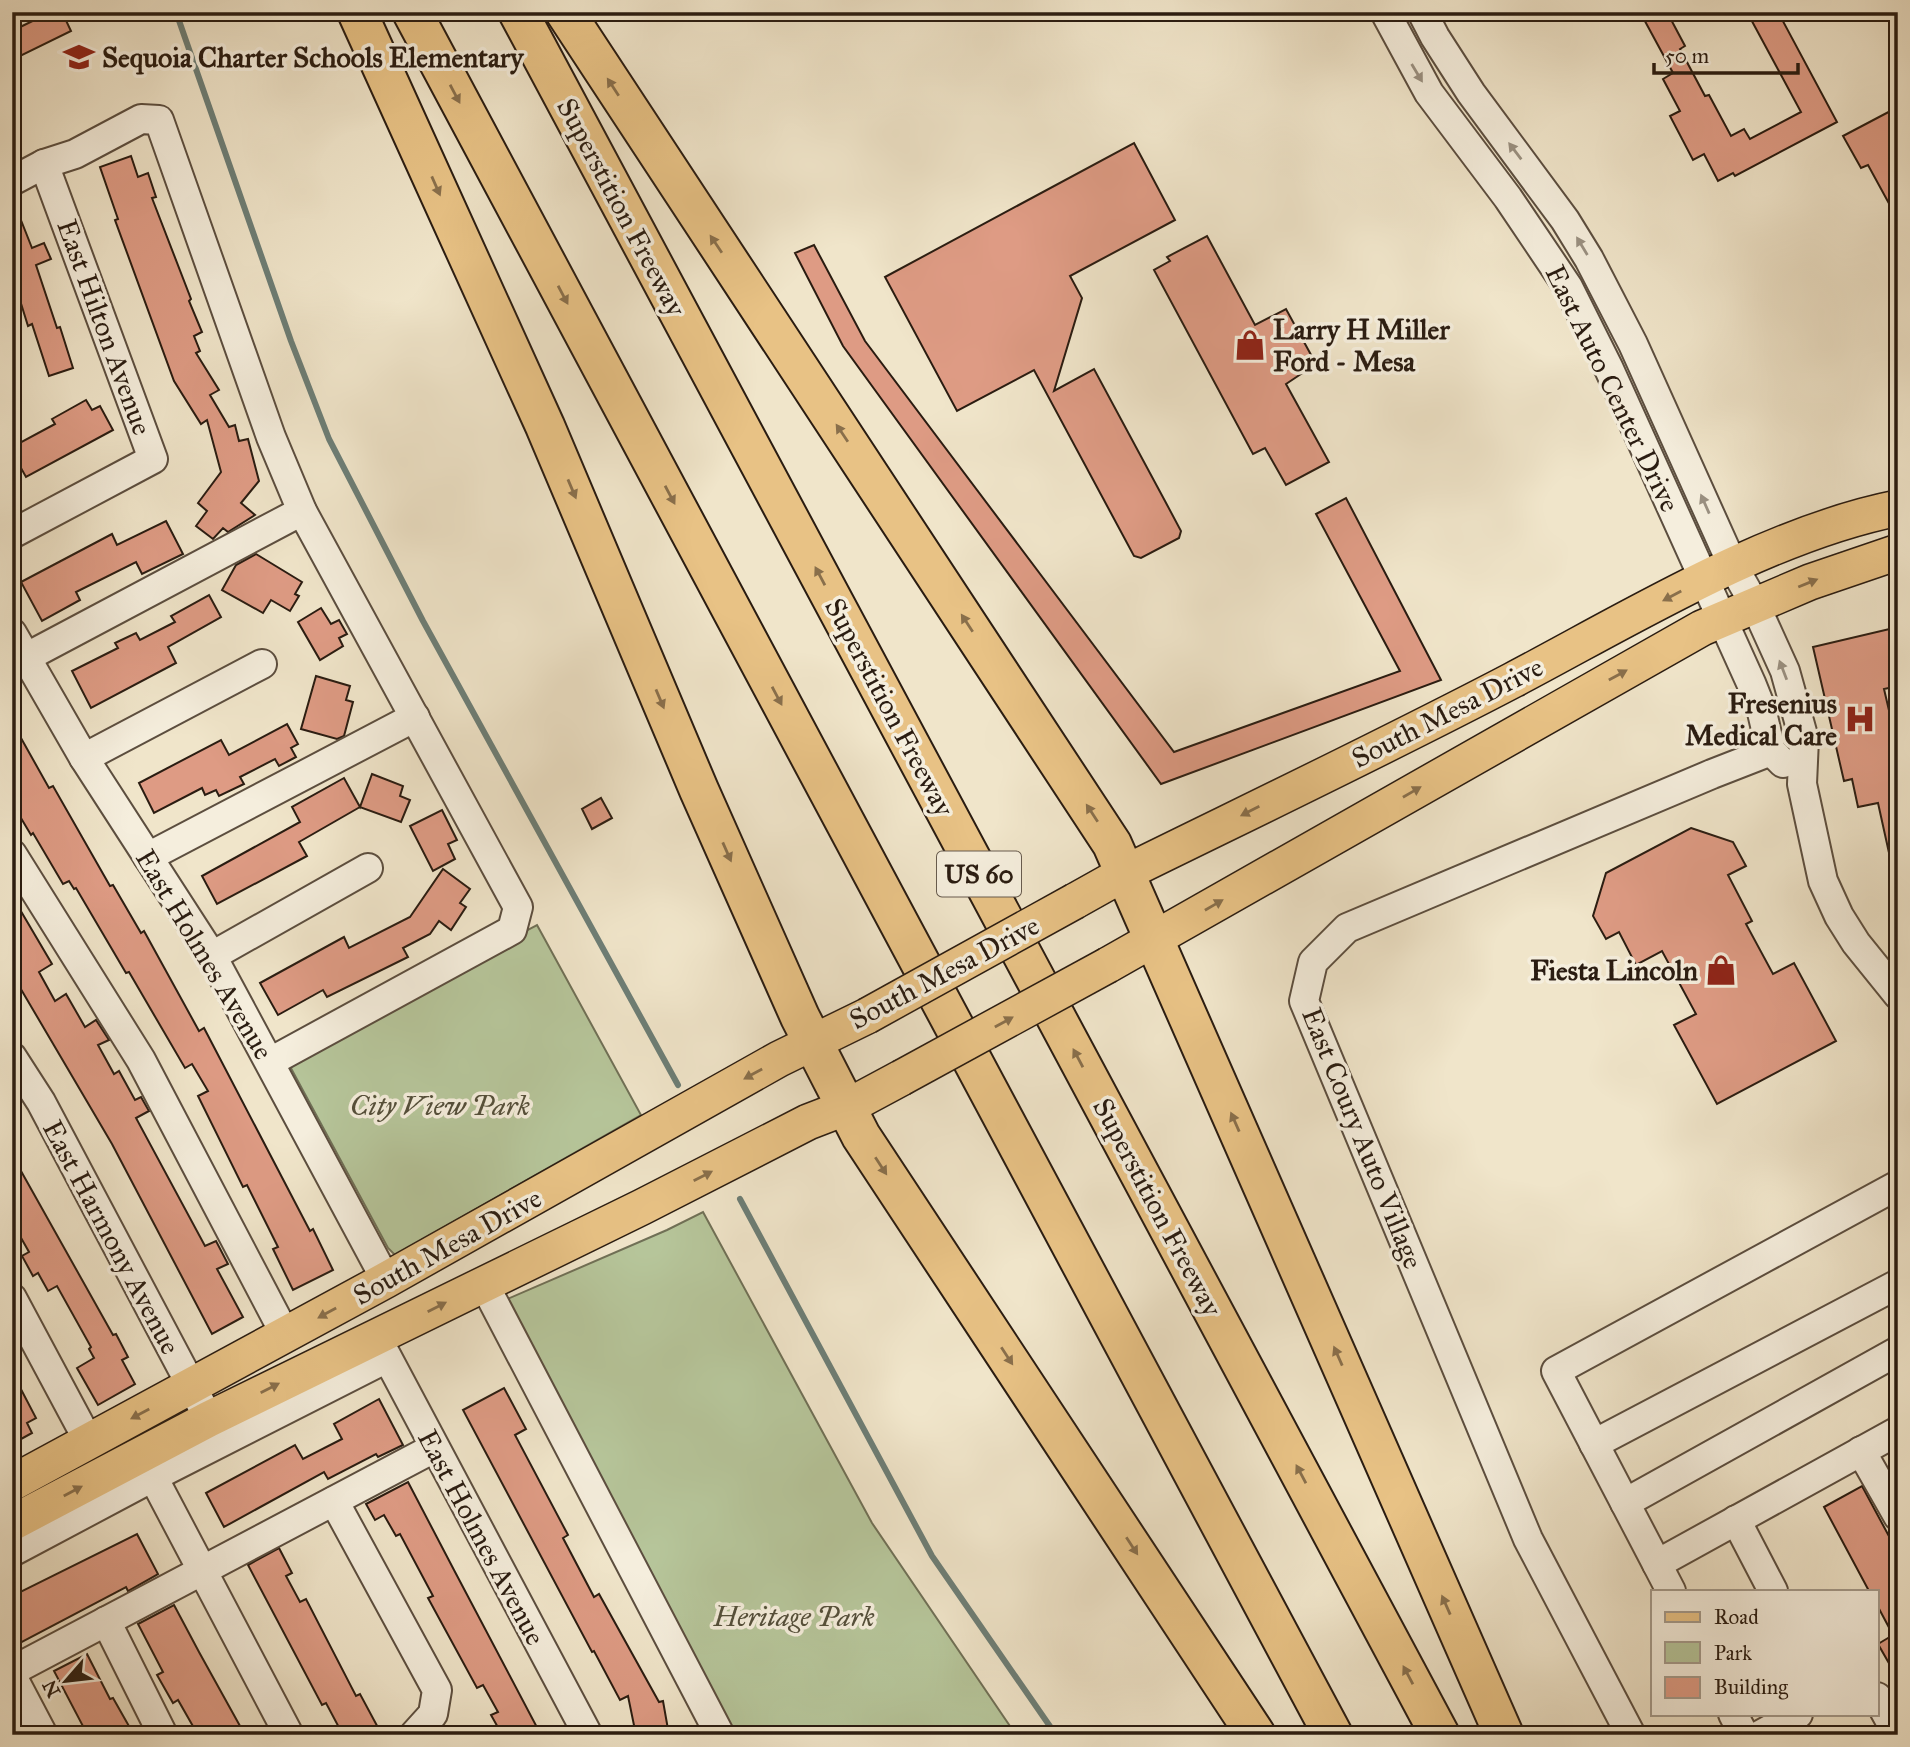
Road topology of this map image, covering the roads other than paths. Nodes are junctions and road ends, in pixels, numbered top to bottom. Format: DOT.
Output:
graph roads {
  1 [pos="357,12"];
  2 [pos="412,12"];
  3 [pos="518,12"];
  4 [pos="565,12"];
  5 [pos="1385,12"];
  6 [pos="1422,12"];
  7 [pos="44,164"];
  8 [pos="12,181"];
  9 [pos="1898,508"];
  10 [pos="302,511"];
  11 [pos="12,534"];
  12 [pos="1891,552"];
  13 [pos="1719,573"];
  14 [pos="1755,605"];
  15 [pos="1723,619"];
  16 [pos="12,633"];
  17 [pos="25,658"];
  18 [pos="262,664"];
  19 [pos="415,717"];
  20 [pos="1771,751"];
  21 [pos="84,758"];
  22 [pos="1802,784"];
  23 [pos="12,854"];
  24 [pos="148,857"];
  25 [pos="368,868"];
  26 [pos="1125,873"];
  27 [pos="1155,939"];
  28 [pos="212,956"];
  29 [pos="1898,995"];
  30 [pos="813,1041"];
  31 [pos="12,1057"];
  32 [pos="270,1062"];
  33 [pos="847,1107"];
  34 [pos="1898,1185"];
  35 [pos="386,1280"];
  36 [pos="484,1284"];
  37 [pos="1898,1284"];
  38 [pos="12,1298"];
  39 [pos="286,1336"];
  40 [pos="382,1348"];
  41 [pos="1898,1351"];
  42 [pos="192,1386"];
  43 [pos="209,1419"];
  44 [pos="1898,1431"];
  45 [pos="89,1442"];
  46 [pos="1594,1444"];
  47 [pos="435,1448"];
  48 [pos="1861,1451"];
  49 [pos="153,1477"];
  50 [pos="12,1483"];
  51 [pos="334,1501"];
  52 [pos="1625,1503"];
  53 [pos="1898,1516"];
  54 [pos="1736,1520"];
  55 [pos="12,1523"];
  56 [pos="12,1552"];
  57 [pos="1657,1564"];
  58 [pos="202,1570"];
  59 [pos="1670,1590"];
  60 [pos="1772,1590"];
  61 [pos="106,1621"];
  62 [pos="12,1673"];
  63 [pos="1878,1699"];
  64 [pos="1734,1716"];
  65 [pos="1794,1716"];
  66 [pos="12,1727"];
  67 [pos="16,1735"];
  68 [pos="43,1735"];
  69 [pos="163,1735"];
  70 [pos="289,1735"];
  71 [pos="414,1735"];
  72 [pos="588,1735"];
  73 [pos="720,1735"];
  74 [pos="1256,1735"];
  75 [pos="1333,1735"];
  76 [pos="1440,1735"];
  77 [pos="1504,1735"];
  78 [pos="1631,1735"];
  79 [pos="1744,1735"];
  80 [pos="1760,1735"];
  81 [pos="1898,1735"];
  1 -- 30 [label="highway, one-way"];
  2 -- 75 [label="highway, one-way"];
  76 -- 3 [label="highway, Superstition Freeway / US 60, one-way"];
  26 -- 4 [label="highway, one-way"];
  5 -- 13 [label="street, East Auto Center Drive, one-way"];
  13 -- 6 [label="street, East Auto Center Drive, one-way"];
  7 -- 8 [label="street"];
  7 -- 10 [label="street"];
  7 -- 11 [label="street, East Hilton Avenue"];
  9 -- 13 [label="main road, South Mesa Drive"];
  10 -- 17 [label="street"];
  10 -- 19 [label="street"];
  14 -- 12 [label="main road, South Mesa Drive, one-way"];
  13 -- 14 [label="street, East Auto Center Drive"];
  13 -- 15 [label="street, East Auto Center Drive"];
  13 -- 26 [label="main road, South Mesa Drive, one-way"];
  14 -- 15 [label="main road, South Mesa Drive"];
  22 -- 14 [label="street, East Auto Center Drive, one-way"];
  15 -- 20 [label="street, East Auto Center Drive"];
  27 -- 15 [label="main road, South Mesa Drive, one-way"];
  16 -- 17 [label="street, East Holmes Avenue"];
  17 -- 21 [label="street, East Holmes Avenue"];
  18 -- 21 [label="street"];
  19 -- 24 [label="street"];
  19 -- 32 [label="street"];
  20 -- 22 [label="street"];
  20 -- 78 [label="street, East Coury Auto Village"];
  21 -- 24 [label="street, East Holmes Avenue"];
  22 -- 29 [label="street, East Auto Center Drive"];
  23 -- 39 [label="street"];
  24 -- 28 [label="street, East Holmes Avenue"];
  25 -- 28 [label="street"];
  26 -- 27 [label="highway"];
  26 -- 30 [label="main road, South Mesa Drive, bridge"];
  33 -- 27 [label="main road, South Mesa Drive, one-way, bridge"];
  77 -- 27 [label="highway, one-way"];
  28 -- 32 [label="street, East Holmes Avenue"];
  30 -- 33 [label="highway"];
  30 -- 35 [label="main road, South Mesa Drive, one-way"];
  31 -- 42 [label="street, East Harmony Avenue"];
  32 -- 35 [label="street, East Holmes Avenue"];
  36 -- 33 [label="main road, South Mesa Drive, one-way"];
  33 -- 74 [label="highway, one-way"];
  34 -- 46 [label="street"];
  35 -- 39 [label="main road, South Mesa Drive, one-way"];
  40 -- 36 [label="main road, South Mesa Drive, one-way"];
  36 -- 73 [label="street"];
  37 -- 46 [label="street"];
  38 -- 45 [label="street"];
  39 -- 42 [label="main road, South Mesa Drive"];
  43 -- 40 [label="main road, South Mesa Drive, one-way"];
  40 -- 47 [label="street, East Holmes Avenue"];
  40 -- 49 [label="street, South Mesa Drive"];
  41 -- 52 [label="street"];
  42 -- 43 [label="street, East Harmony Avenue"];
  42 -- 45 [label="main road, South Mesa Drive, one-way"];
  55 -- 43 [label="main road, South Mesa Drive, one-way"];
  44 -- 48 [label="street"];
  45 -- 50 [label="main road, South Mesa Drive"];
  46 -- 52 [label="street"];
  47 -- 51 [label="street"];
  47 -- 72 [label="street, East Holmes Avenue"];
  48 -- 53 [label="street"];
  48 -- 54 [label="street"];
  49 -- 56 [label="street, South Mesa Drive"];
  49 -- 58 [label="street"];
  51 -- 58 [label="street"];
  51 -- 71 [label="street"];
  52 -- 57 [label="street"];
  54 -- 57 [label="street"];
  54 -- 60 [label="street"];
  57 -- 59 [label="street"];
  58 -- 61 [label="street"];
  58 -- 70 [label="street"];
  61 -- 62 [label="street"];
  61 -- 69 [label="street"];
  62 -- 68 [label="street"];
  63 -- 81 [label="street"];
  64 -- 79 [label="street"];
  65 -- 80 [label="street"];
  66 -- 67 [label="street"];
}
